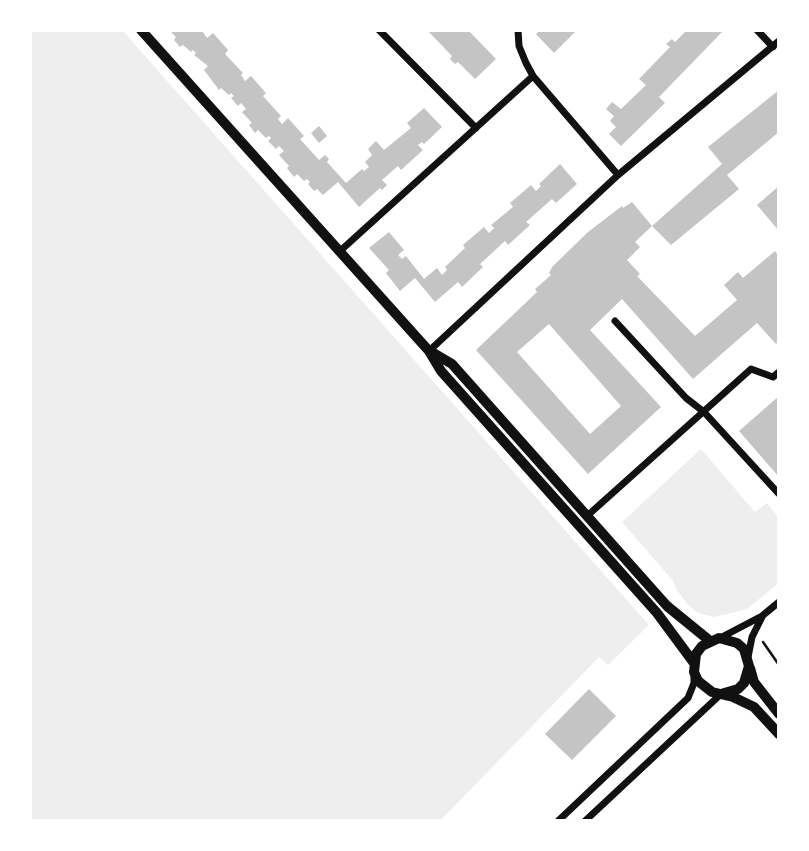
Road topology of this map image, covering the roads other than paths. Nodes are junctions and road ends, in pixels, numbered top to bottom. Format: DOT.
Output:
graph roads {
  1 [pos="141,30"];
  2 [pos="379,30"];
  3 [pos="518,30"];
  4 [pos="757,30"];
  5 [pos="776,44"];
  6 [pos="533,76"];
  7 [pos="477,128"];
  8 [pos="618,175"];
  9 [pos="339,252"];
  10 [pos="615,321"];
  11 [pos="429,351"];
  12 [pos="779,372"];
  13 [pos="704,412"];
  14 [pos="779,494"];
  15 [pos="587,516"];
  16 [pos="779,602"];
  17 [pos="762,616"];
  18 [pos="715,640"];
  19 [pos="749,661"];
  20 [pos="694,668"];
  21 [pos="721,694"];
  22 [pos="779,714"];
  23 [pos="779,734"];
  24 [pos="558,821"];
  25 [pos="585,821"];
  1 -- 9 [label="street"];
  2 -- 7 [label="street"];
  3 -- 6 [label="street"];
  4 -- 5 [label="street"];
  5 -- 8 [label="street"];
  6 -- 7 [label="street"];
  6 -- 8 [label="street"];
  7 -- 9 [label="street"];
  8 -- 11 [label="street"];
  9 -- 11 [label="street"];
  10 -- 13 [label="street"];
  11 -- 15 [label="street"];
  11 -- 20 [label="street"];
  12 -- 13 [label="street"];
  13 -- 14 [label="street"];
  13 -- 15 [label="street"];
  15 -- 18 [label="street"];
  16 -- 17 [label="street"];
  17 -- 18 [label="street"];
  17 -- 19 [label="street"];
  18 -- 19 [label="street"];
  18 -- 20 [label="street"];
  19 -- 21 [label="street"];
  19 -- 22 [label="street"];
  20 -- 21 [label="street"];
  20 -- 24 [label="street"];
  21 -- 23 [label="street"];
  21 -- 25 [label="street"];
}
